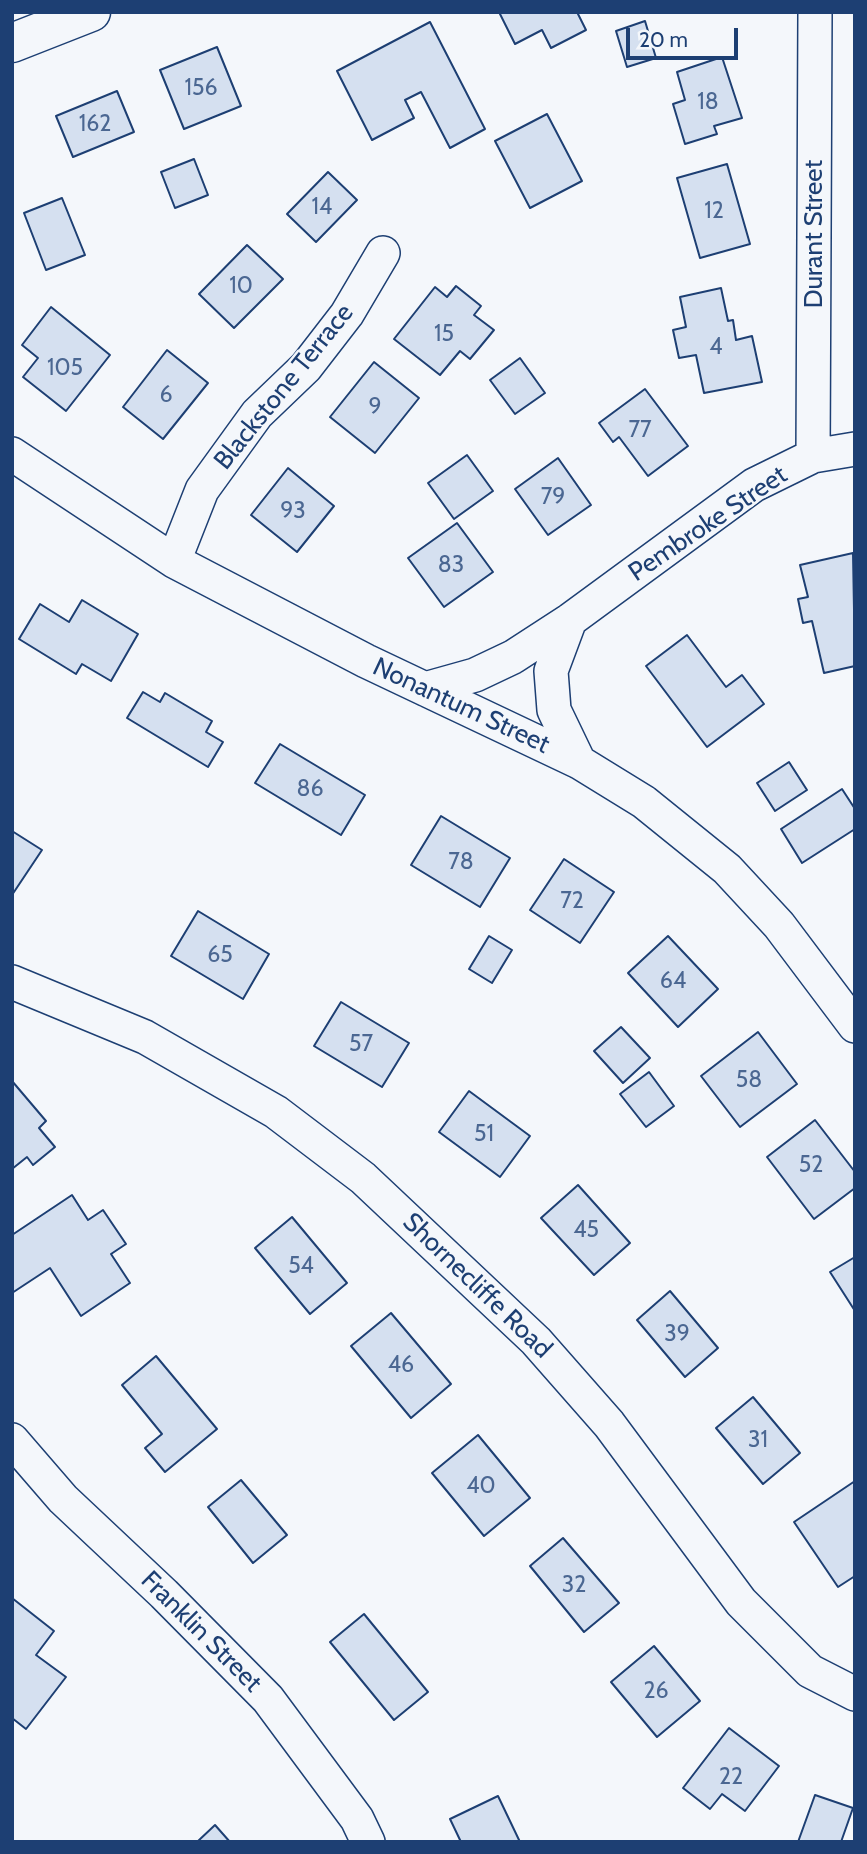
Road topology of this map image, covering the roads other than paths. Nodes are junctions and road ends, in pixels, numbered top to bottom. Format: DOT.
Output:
graph roads {
  1 [pos="91,12"];
  2 [pos="815,12"];
  3 [pos="12,43"];
  4 [pos="383,253"];
  5 [pos="855,449"];
  6 [pos="12,454"];
  7 [pos="813,456"];
  8 [pos="174,561"];
  9 [pos="570,620"];
  10 [pos="425,689"];
  11 [pos="579,762"];
  12 [pos="12,982"];
  13 [pos="845,994"];
  14 [pos="855,1026"];
  15 [pos="12,1440"];
  16 [pos="855,1694"];
  17 [pos="368,1842"];
  1 -- 3 [label="street"];
  2 -- 7 [label="street, Durant Street"];
  4 -- 8 [label="street, Blackstone Terrace"];
  5 -- 7 [label="street, Pembroke Street"];
  6 -- 8 [label="street, Nonantum Street"];
  7 -- 9 [label="street, Pembroke Street"];
  8 -- 10 [label="street, Nonantum Street"];
  9 -- 10 [label="street, Pembroke Street"];
  9 -- 11 [label="street"];
  10 -- 11 [label="street, Nonantum Street"];
  11 -- 13 [label="street, Nonantum Street"];
  12 -- 16 [label="street, Shornecliffe Road"];
  13 -- 14 [label="street, Nonantum Street"];
  15 -- 17 [label="street, Franklin Street"];
}
